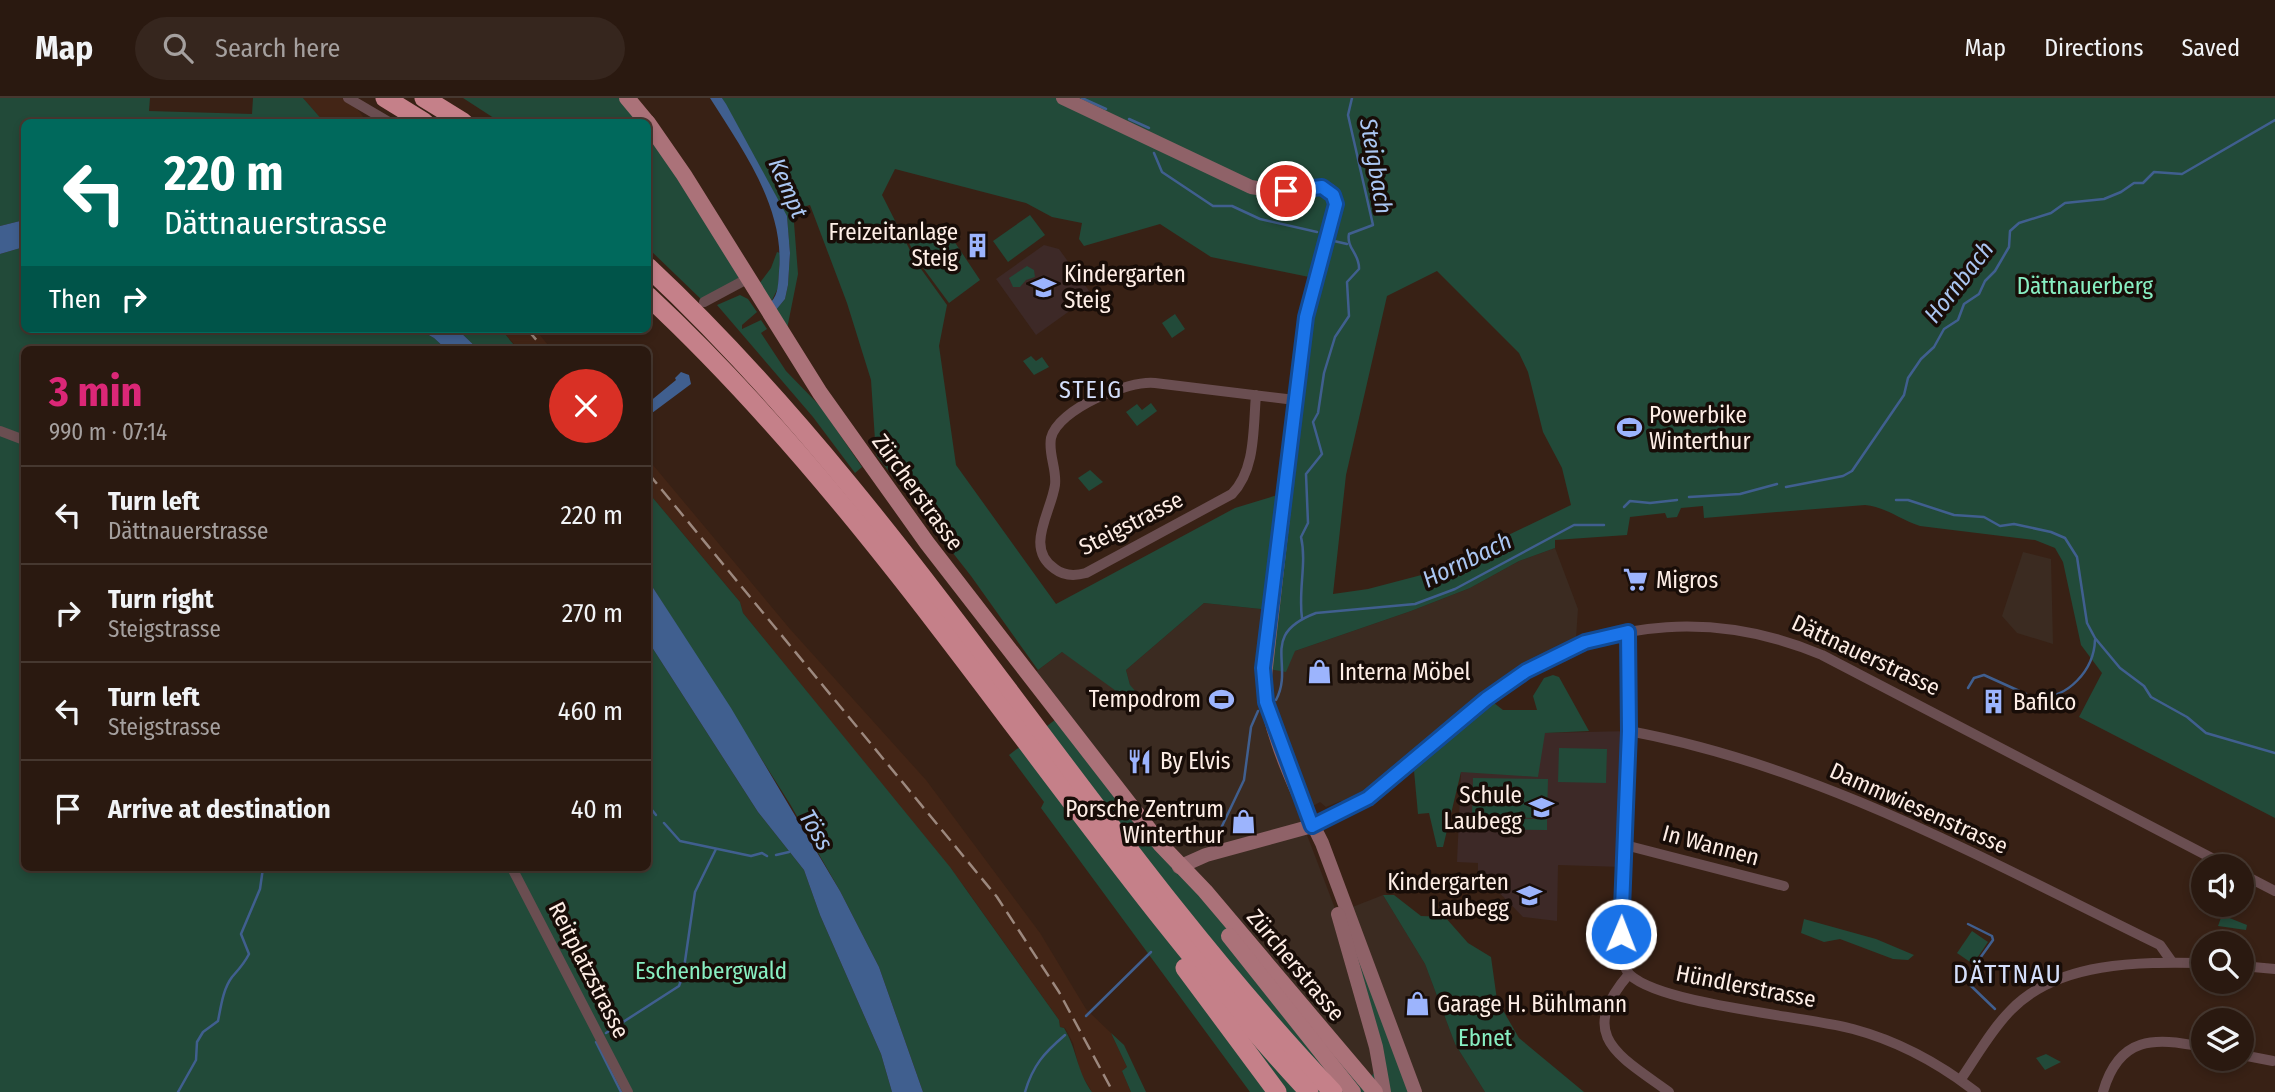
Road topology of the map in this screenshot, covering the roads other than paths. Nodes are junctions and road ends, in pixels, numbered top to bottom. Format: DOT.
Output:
graph roads {
  1 [pos="348,98"];
  2 [pos="385,98"];
  3 [pos="425,98"];
  4 [pos="627,98"];
  5 [pos="1063,98"];
  6 [pos="384,119"];
  7 [pos="420,119"];
  8 [pos="458,119"];
  9 [pos="644,119"];
  10 [pos="651,129"];
  11 [pos="651,271"];
  12 [pos="747,279"];
  13 [pos="651,299"];
  14 [pos="704,302"];
  15 [pos="1256,396"];
  16 [pos="1295,400"];
  17 [pos="0,431"];
  18 [pos="21,439"];
  19 [pos="1628,632"];
  20 [pos="1629,731"];
  21 [pos="1088,825"];
  22 [pos="1312,826"];
  23 [pos="1625,845"];
  24 [pos="2204,854"];
  25 [pos="1180,868"];
  26 [pos="514,871"];
  27 [pos="2254,880"];
  28 [pos="1784,886"];
  29 [pos="2275,891"];
  30 [pos="2172,962"];
  31 [pos="2191,963"];
  32 [pos="2254,967"];
  33 [pos="2275,969"];
  34 [pos="1629,974"];
  35 [pos="2191,1045"];
  36 [pos="2254,1057"];
  37 [pos="2273,1061"];
  38 [pos="1961,1079"];
  39 [pos="628,1092"];
  40 [pos="1277,1092"];
  41 [pos="1309,1092"];
  42 [pos="1333,1092"];
  43 [pos="1353,1092"];
  44 [pos="1375,1092"];
  45 [pos="1384,1092"];
  46 [pos="1415,1092"];
  47 [pos="1669,1092"];
  48 [pos="1976,1092"];
  49 [pos="2103,1092"];
  1 -- 6 [label="street"];
  2 -- 7 [label="highway"];
  3 -- 8 [label="highway"];
  4 -- 9 [label="main road, Zürcherstrasse"];
  5 -- 16 [label="main road"];
  10 -- 12 [label="main road, Zürcherstrasse"];
  11 -- 42 [label="highway"];
  12 -- 14 [label="street"];
  12 -- 25 [label="main road, Zürcherstrasse"];
  13 -- 21 [label="highway"];
  15 -- 15 [label="street, Steigstrasse"];
  15 -- 16 [label="street, Steigstrasse"];
  16 -- 22 [label="main road"];
  17 -- 18 [label="street"];
  19 -- 20 [label="street"];
  19 -- 22 [label="street, Dättnauerstrasse"];
  19 -- 24 [label="street, Dättnauerstrasse"];
  20 -- 23 [label="street"];
  20 -- 30 [label="street, Dammwiesenstrasse"];
  21 -- 40 [label="highway"];
  21 -- 41 [label="highway"];
  22 -- 25 [label="main road, Dättnauerstrasse"];
  22 -- 45 [label="main road"];
  22 -- 46 [label="main road"];
  23 -- 28 [label="street, In Wannen"];
  23 -- 34 [label="street"];
  25 -- 43 [label="main road, Zürcherstrasse"];
  25 -- 44 [label="main road, Zürcherstrasse"];
  26 -- 39 [label="street, Reitplatzstrasse"];
  27 -- 29 [label="street"];
  30 -- 31 [label="street"];
  30 -- 38 [label="street"];
  32 -- 33 [label="street"];
  34 -- 38 [label="street, Hündlerstrasse"];
  34 -- 47 [label="street"];
  35 -- 49 [label="street"];
  36 -- 37 [label="street"];
  38 -- 48 [label="street, Hündlerstrasse"];
}
